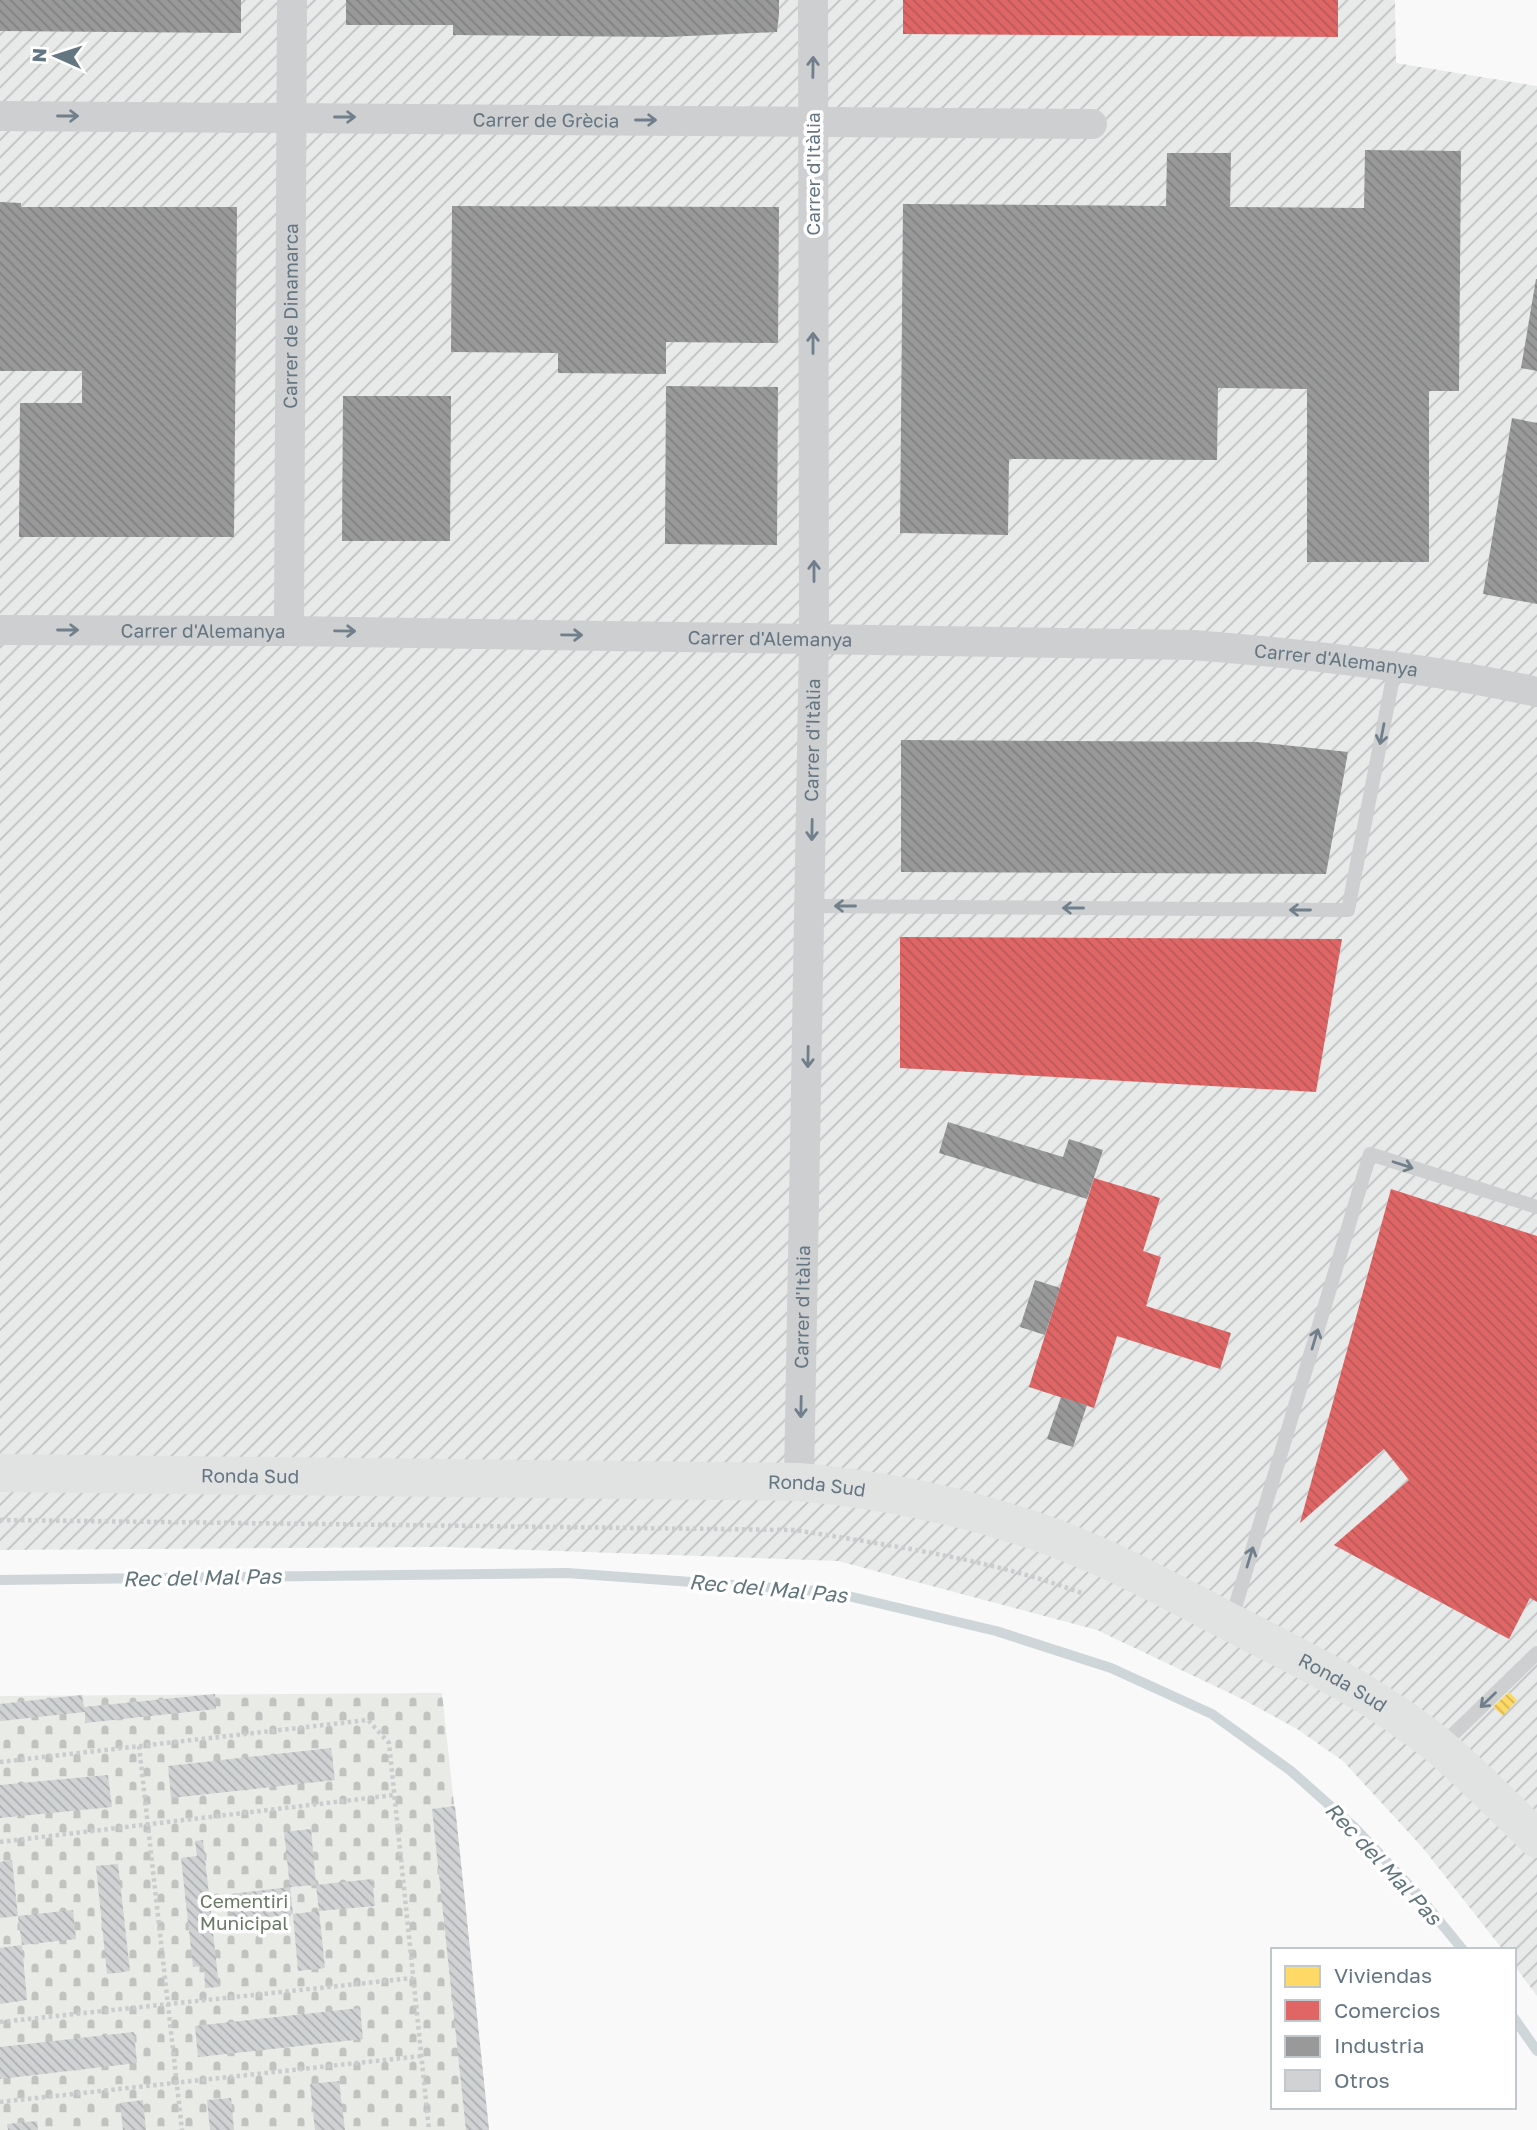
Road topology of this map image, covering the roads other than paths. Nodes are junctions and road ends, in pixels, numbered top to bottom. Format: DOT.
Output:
graph roads {
  1 [pos="292,0"];
  2 [pos="813,0"];
  3 [pos="0,116"];
  4 [pos="291,117"];
  5 [pos="812,121"];
  6 [pos="1092,124"];
  7 [pos="0,630"];
  8 [pos="289,631"];
  9 [pos="814,639"];
  10 [pos="1395,667"];
  11 [pos="1537,692"];
  12 [pos="811,906"];
  13 [pos="1537,1207"];
  14 [pos="0,1473"];
  15 [pos="799,1482"];
  16 [pos="1230,1622"];
  17 [pos="1537,1653"];
  18 [pos="1439,1747"];
  19 [pos="1537,1839"];
  1 -- 4 [label="street, Carrer de Dinamarca"];
  5 -- 2 [label="street, Carrer d'Itàlia, one-way"];
  3 -- 4 [label="street, Carrer de Grècia, one-way"];
  4 -- 5 [label="street, Carrer de Grècia, one-way"];
  4 -- 8 [label="street, Carrer de Dinamarca"];
  5 -- 6 [label="street, Carrer de Grècia"];
  9 -- 5 [label="street, Carrer d'Itàlia, one-way"];
  7 -- 8 [label="street, Carrer d'Alemanya, one-way"];
  8 -- 9 [label="street, Carrer d'Alemanya, one-way"];
  9 -- 10 [label="street, Carrer d'Alemanya"];
  9 -- 12 [label="street, Carrer d'Itàlia, one-way"];
  10 -- 11 [label="street, Carrer d'Alemanya"];
  10 -- 12 [label="lane, one-way"];
  12 -- 15 [label="street, Carrer d'Itàlia, one-way"];
  16 -- 13 [label="lane, one-way"];
  14 -- 15 [label="main road, Ronda Sud"];
  15 -- 16 [label="main road, Ronda Sud"];
  16 -- 18 [label="main road, Ronda Sud"];
  17 -- 18 [label="lane, one-way"];
  18 -- 19 [label="main road, Ronda Sud"];
}
